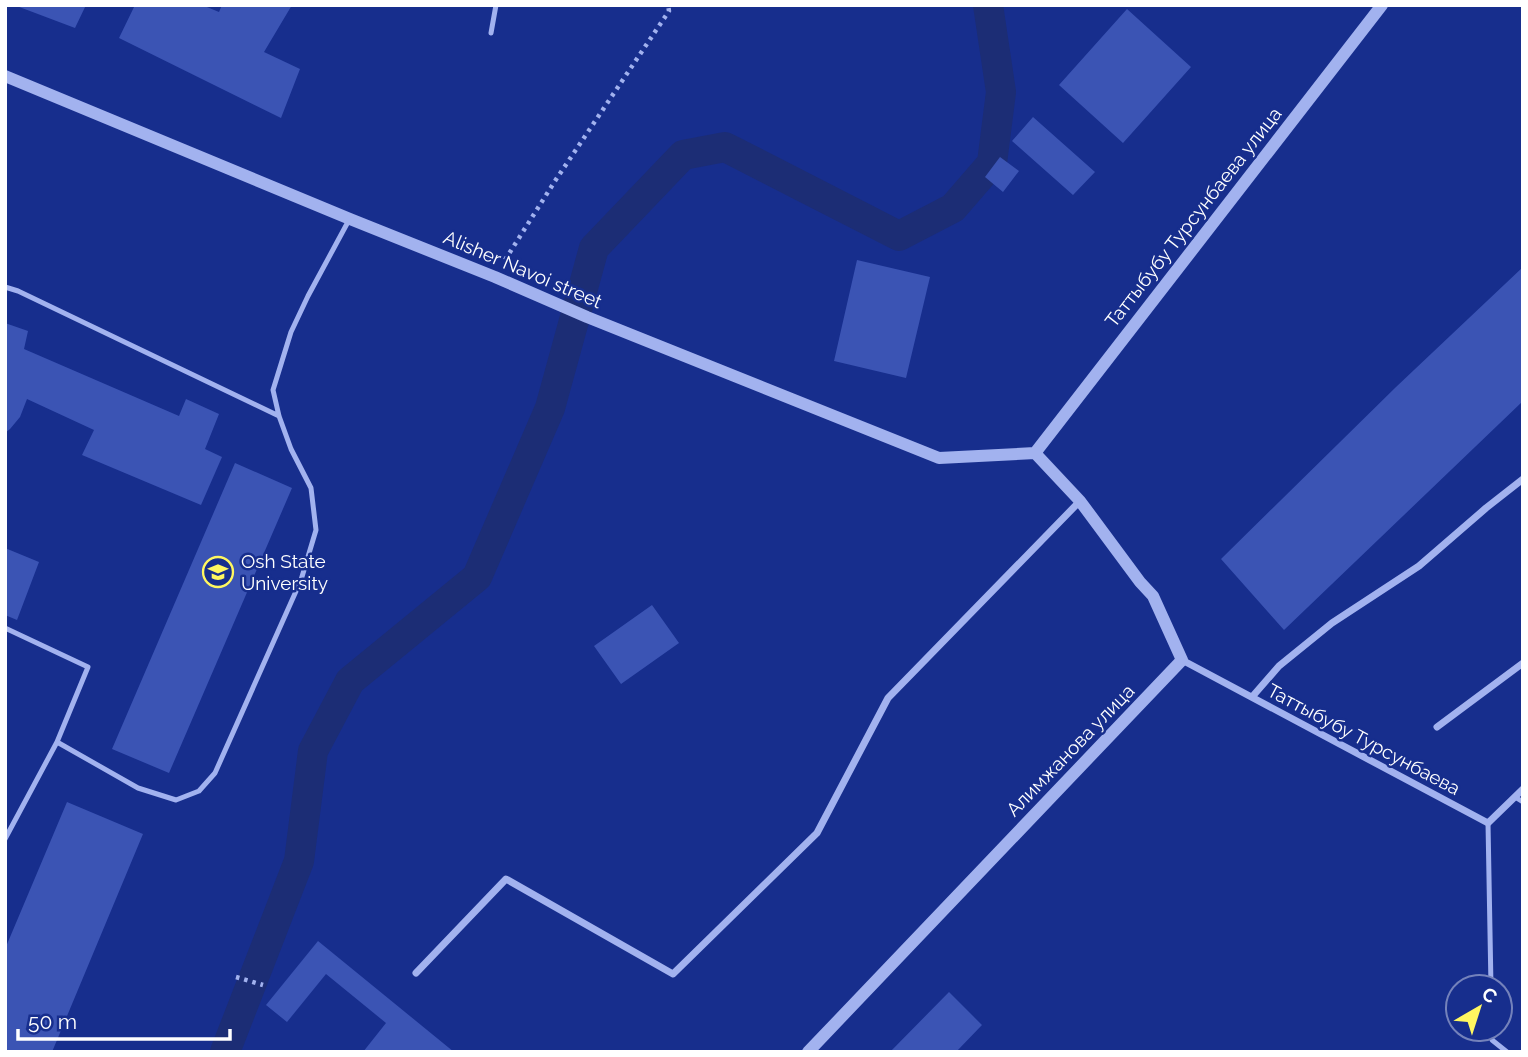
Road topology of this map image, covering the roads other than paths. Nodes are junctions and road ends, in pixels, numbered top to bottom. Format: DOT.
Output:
graph roads {
  1 [pos="496,5"];
  2 [pos="1382,5"];
  3 [pos="491,33"];
  4 [pos="5,76"];
  5 [pos="350,219"];
  6 [pos="5,287"];
  7 [pos="279,416"];
  8 [pos="1035,453"];
  9 [pos="1523,479"];
  10 [pos="1080,501"];
  11 [pos="5,628"];
  12 [pos="1182,660"];
  13 [pos="1523,663"];
  14 [pos="1252,697"];
  15 [pos="1437,727"];
  16 [pos="57,742"];
  17 [pos="1523,789"];
  18 [pos="1515,797"];
  19 [pos="1523,802"];
  20 [pos="1488,823"];
  21 [pos="5,839"];
  22 [pos="415,973"];
  23 [pos="1491,973"];
  24 [pos="808,1052"];
  1 -- 3 [label="lane"];
  2 -- 8 [label="street, Таттыбубу Турсунбаева улица"];
  4 -- 5 [label="street, Alisher Navoi street"];
  5 -- 7 [label="lane"];
  5 -- 8 [label="street, Alisher Navoi street"];
  6 -- 7 [label="lane"];
  7 -- 16 [label="lane"];
  8 -- 10 [label="street"];
  9 -- 14 [label="street"];
  10 -- 12 [label="street"];
  10 -- 22 [label="street"];
  11 -- 16 [label="lane"];
  12 -- 14 [label="street, Таттыбубу Турсунбаева"];
  12 -- 24 [label="street, Алимжанова улица"];
  13 -- 15 [label="street"];
  14 -- 20 [label="street, Таттыбубу Турсунбаева"];
  16 -- 21 [label="lane"];
  17 -- 18 [label="street"];
  18 -- 19 [label="lane"];
  18 -- 20 [label="street"];
  20 -- 23 [label="lane"];
}
